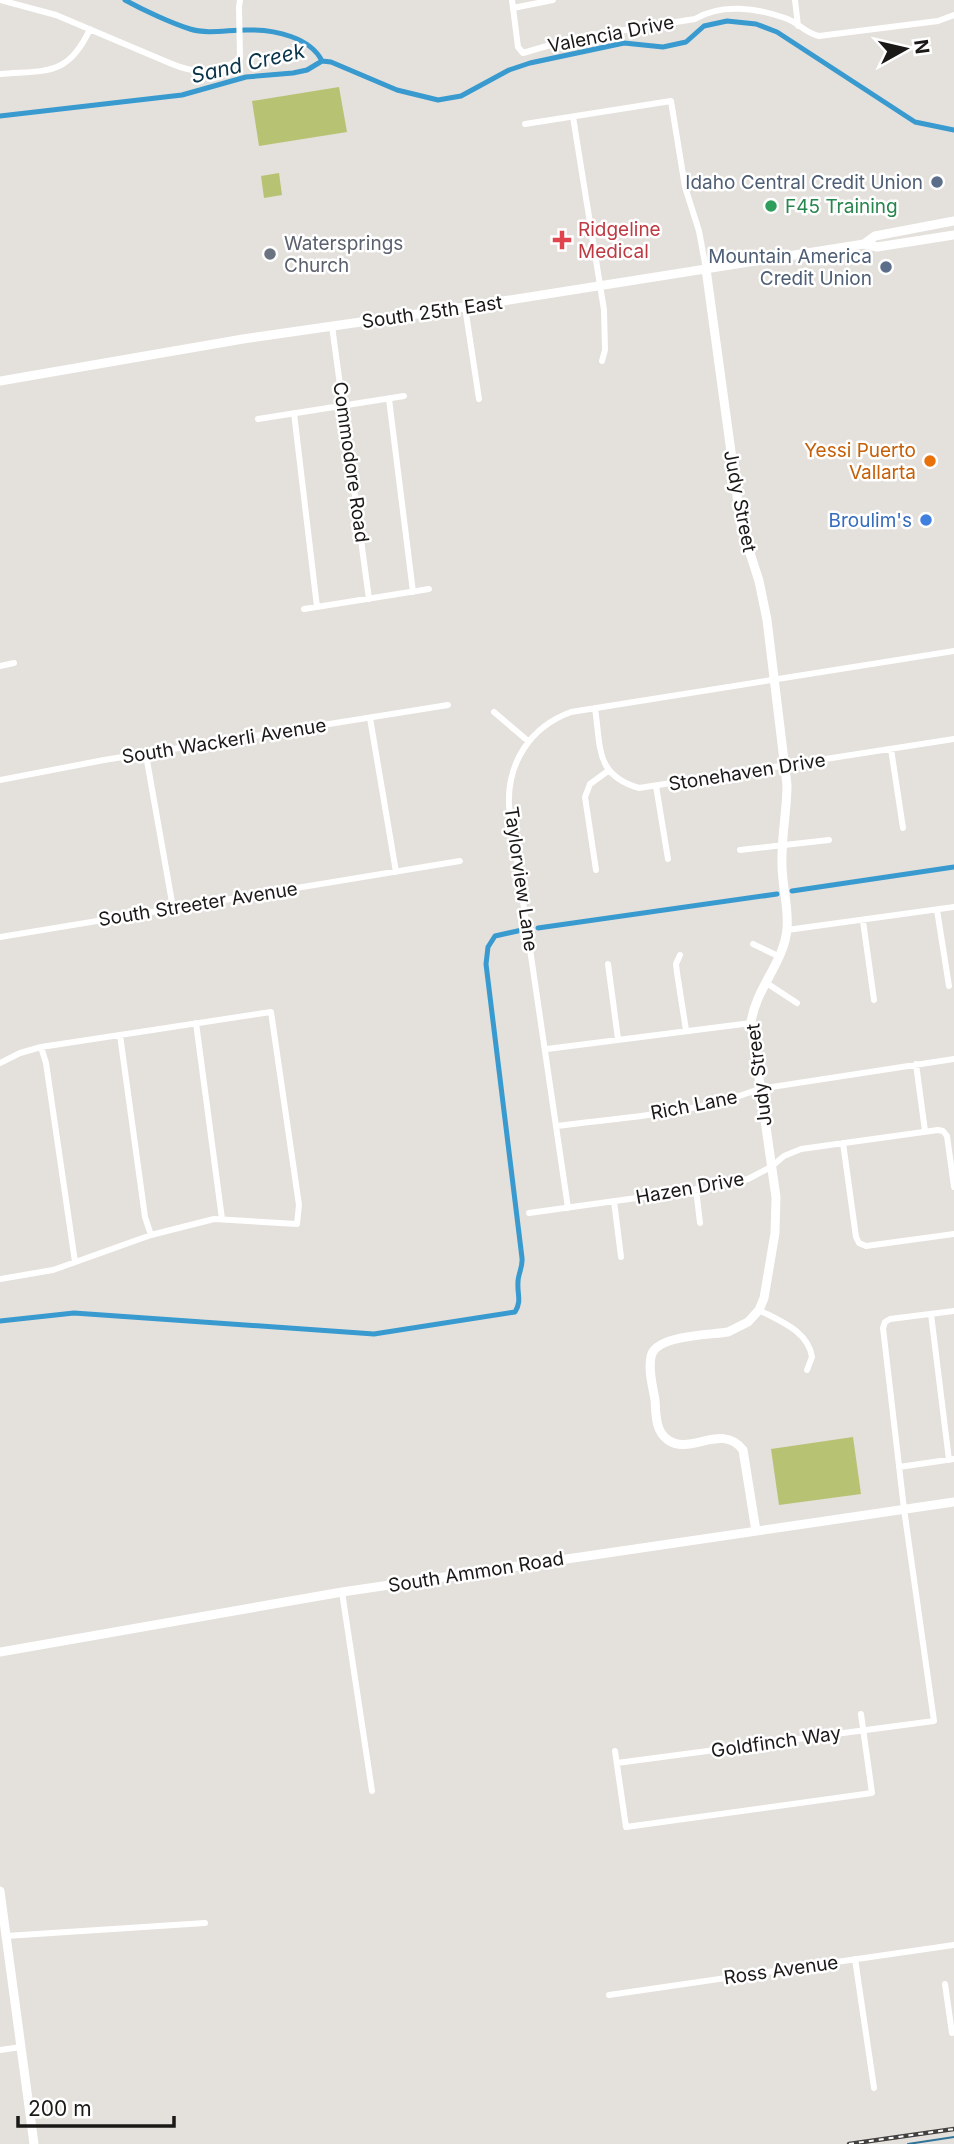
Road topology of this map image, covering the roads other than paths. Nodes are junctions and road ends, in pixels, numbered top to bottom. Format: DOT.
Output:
graph roads {
  1 [pos="1,0"];
  2 [pos="240,0"];
  3 [pos="553,0"];
  4 [pos="795,0"];
  5 [pos="512,4"];
  6 [pos="954,15"];
  7 [pos="798,26"];
  8 [pos="90,29"];
  9 [pos="0,74"];
  10 [pos="573,117"];
  11 [pos="526,124"];
  12 [pos="954,221"];
  13 [pos="954,235"];
  14 [pos="864,244"];
  15 [pos="706,269"];
  16 [pos="599,286"];
  17 [pos="465,307"];
  18 [pos="332,326"];
  19 [pos="602,361"];
  20 [pos="0,381"];
  21 [pos="404,396"];
  22 [pos="388,399"];
  23 [pos="479,399"];
  24 [pos="343,406"];
  25 [pos="294,413"];
  26 [pos="258,419"];
  27 [pos="429,589"];
  28 [pos="413,592"];
  29 [pos="369,599"];
  30 [pos="317,607"];
  31 [pos="304,609"];
  32 [pos="954,651"];
  33 [pos="14,663"];
  34 [pos="0,666"];
  35 [pos="775,679"];
  36 [pos="449,705"];
  37 [pos="595,708"];
  38 [pos="494,712"];
  39 [pos="370,719"];
  40 [pos="954,739"];
  41 [pos="528,741"];
  42 [pos="891,749"];
  43 [pos="146,755"];
  44 [pos="785,766"];
  45 [pos="608,771"];
  46 [pos="0,780"];
  47 [pos="656,786"];
  48 [pos="903,828"];
  49 [pos="829,840"];
  50 [pos="783,846"];
  51 [pos="740,850"];
  52 [pos="668,859"];
  53 [pos="460,861"];
  54 [pos="596,870"];
  55 [pos="396,872"];
  56 [pos="954,907"];
  57 [pos="173,908"];
  58 [pos="937,910"];
  59 [pos="863,920"];
  60 [pos="787,930"];
  61 [pos="0,937"];
  62 [pos="753,944"];
  63 [pos="680,955"];
  64 [pos="778,956"];
  65 [pos="608,964"];
  66 [pos="765,982"];
  67 [pos="949,986"];
  68 [pos="874,1000"];
  69 [pos="797,1003"];
  70 [pos="195,1023"];
  71 [pos="751,1023"];
  72 [pos="687,1030"];
  73 [pos="120,1035"];
  74 [pos="618,1039"];
  75 [pos="41,1047"];
  76 [pos="547,1049"];
  77 [pos="954,1059"];
  78 [pos="0,1063"];
  79 [pos="916,1064"];
  80 [pos="760,1089"];
  81 [pos="557,1126"];
  82 [pos="925,1131"];
  83 [pos="844,1143"];
  84 [pos="771,1167"];
  85 [pos="954,1187"];
  86 [pos="696,1189"];
  87 [pos="614,1201"];
  88 [pos="568,1208"];
  89 [pos="529,1213"];
  90 [pos="222,1219"];
  91 [pos="700,1223"];
  92 [pos="954,1234"];
  93 [pos="151,1235"];
  94 [pos="621,1256"];
  95 [pos="75,1262"];
  96 [pos="0,1279"];
  97 [pos="759,1310"];
  98 [pos="954,1311"];
  99 [pos="931,1314"];
  100 [pos="807,1370"];
  101 [pos="951,1460"];
  102 [pos="899,1466"];
  103 [pos="954,1502"];
  104 [pos="904,1509"];
  105 [pos="756,1531"];
  106 [pos="342,1592"];
  107 [pos="0,1652"];
  108 [pos="861,1714"];
  109 [pos="863,1730"];
  110 [pos="615,1751"];
  111 [pos="617,1763"];
  112 [pos="372,1791"];
  113 [pos="0,1891"];
  114 [pos="205,1923"];
  115 [pos="6,1936"];
  116 [pos="954,1945"];
  117 [pos="855,1959"];
  118 [pos="945,1984"];
  119 [pos="609,1995"];
  120 [pos="951,2006"];
  121 [pos="952,2033"];
  122 [pos="21,2047"];
  123 [pos="0,2050"];
  124 [pos="874,2088"];
  125 [pos="34,2144"];
  1 -- 8 [label="street"];
  2 -- 8 [label="street"];
  3 -- 5 [label="street"];
  4 -- 7 [label="street"];
  5 -- 7 [label="street, Valencia Drive"];
  6 -- 7 [label="street, Valencia Drive"];
  8 -- 9 [label="street"];
  10 -- 11 [label="street"];
  10 -- 15 [label="street"];
  10 -- 16 [label="street"];
  12 -- 14 [label="street, South 25th East"];
  13 -- 14 [label="street, South 25th East"];
  14 -- 15 [label="street, South 25th East"];
  15 -- 16 [label="street, South 25th East"];
  15 -- 35 [label="street, Judy Street"];
  16 -- 17 [label="street, South 25th East"];
  16 -- 19 [label="street"];
  17 -- 18 [label="street, South 25th East"];
  17 -- 23 [label="street"];
  18 -- 20 [label="street, South 25th East"];
  18 -- 24 [label="street, Commodore Road"];
  21 -- 22 [label="street"];
  22 -- 24 [label="street"];
  22 -- 28 [label="street"];
  24 -- 25 [label="street"];
  24 -- 29 [label="street, Commodore Road"];
  25 -- 26 [label="street"];
  25 -- 30 [label="street"];
  27 -- 28 [label="street"];
  28 -- 29 [label="street"];
  29 -- 30 [label="street"];
  30 -- 31 [label="street"];
  32 -- 35 [label="street, Taylorview Lane"];
  33 -- 34 [label="street"];
  35 -- 37 [label="street, Taylorview Lane"];
  35 -- 44 [label="street, Judy Street"];
  36 -- 39 [label="street, South Wackerli Avenue"];
  37 -- 41 [label="street, Taylorview Lane"];
  37 -- 45 [label="street"];
  38 -- 41 [label="street"];
  39 -- 43 [label="street, South Wackerli Avenue"];
  39 -- 55 [label="street"];
  40 -- 42 [label="street, Stonehaven Drive"];
  41 -- 76 [label="street, Taylorview Lane"];
  42 -- 44 [label="street, Stonehaven Drive"];
  42 -- 48 [label="street"];
  43 -- 46 [label="street, South Wackerli Avenue"];
  43 -- 57 [label="street"];
  44 -- 47 [label="street, Stonehaven Drive"];
  44 -- 50 [label="street, Judy Street"];
  45 -- 47 [label="street, Stonehaven Drive"];
  45 -- 54 [label="street"];
  47 -- 52 [label="street"];
  49 -- 50 [label="street"];
  50 -- 51 [label="street"];
  50 -- 60 [label="street, Judy Street"];
  53 -- 55 [label="street, South Streeter Avenue"];
  55 -- 57 [label="street, South Streeter Avenue"];
  56 -- 58 [label="street"];
  57 -- 61 [label="street, South Streeter Avenue"];
  58 -- 59 [label="street"];
  58 -- 67 [label="street"];
  59 -- 60 [label="street"];
  59 -- 68 [label="street"];
  60 -- 64 [label="street, Judy Street"];
  62 -- 64 [label="street"];
  63 -- 72 [label="street"];
  64 -- 66 [label="street, Judy Street"];
  65 -- 74 [label="street"];
  66 -- 69 [label="street"];
  66 -- 71 [label="street, Judy Street"];
  70 -- 73 [label="street"];
  70 -- 90 [label="street"];
  70 -- 90 [label="street"];
  71 -- 72 [label="street"];
  71 -- 80 [label="street, Judy Street"];
  72 -- 74 [label="street"];
  73 -- 75 [label="street"];
  73 -- 93 [label="street"];
  74 -- 76 [label="street"];
  75 -- 78 [label="street"];
  75 -- 95 [label="street"];
  76 -- 81 [label="street, Taylorview Lane"];
  77 -- 79 [label="street, Rich Lane"];
  79 -- 80 [label="street, Rich Lane"];
  79 -- 82 [label="street"];
  80 -- 81 [label="street, Rich Lane"];
  80 -- 84 [label="street, Judy Street"];
  81 -- 88 [label="street, Taylorview Lane"];
  82 -- 83 [label="street, Hazen Drive"];
  82 -- 85 [label="street"];
  83 -- 84 [label="street, Hazen Drive"];
  83 -- 92 [label="street"];
  84 -- 86 [label="street, Hazen Drive"];
  84 -- 97 [label="street, Judy Street"];
  86 -- 87 [label="street, Hazen Drive"];
  86 -- 91 [label="street"];
  87 -- 88 [label="street, Hazen Drive"];
  87 -- 94 [label="street"];
  88 -- 89 [label="street, Hazen Drive"];
  90 -- 93 [label="street"];
  93 -- 95 [label="street"];
  95 -- 96 [label="street"];
  97 -- 100 [label="street"];
  97 -- 105 [label="street"];
  98 -- 99 [label="street"];
  99 -- 101 [label="street"];
  99 -- 102 [label="street"];
  101 -- 102 [label="street"];
  102 -- 104 [label="street"];
  103 -- 104 [label="street, South Ammon Road"];
  104 -- 105 [label="street, South Ammon Road"];
  104 -- 109 [label="street, Goldfinch Way"];
  105 -- 106 [label="street, South Ammon Road"];
  106 -- 107 [label="street, South Ammon Road"];
  106 -- 112 [label="street"];
  108 -- 109 [label="street"];
  109 -- 111 [label="street, Goldfinch Way"];
  109 -- 111 [label="street"];
  110 -- 111 [label="street"];
  113 -- 115 [label="street"];
  114 -- 115 [label="street"];
  115 -- 122 [label="street"];
  116 -- 117 [label="street, Ross Avenue"];
  117 -- 119 [label="street, Ross Avenue"];
  117 -- 124 [label="street"];
  118 -- 120 [label="street"];
  120 -- 121 [label="street"];
  122 -- 123 [label="street"];
  122 -- 125 [label="street"];
}
